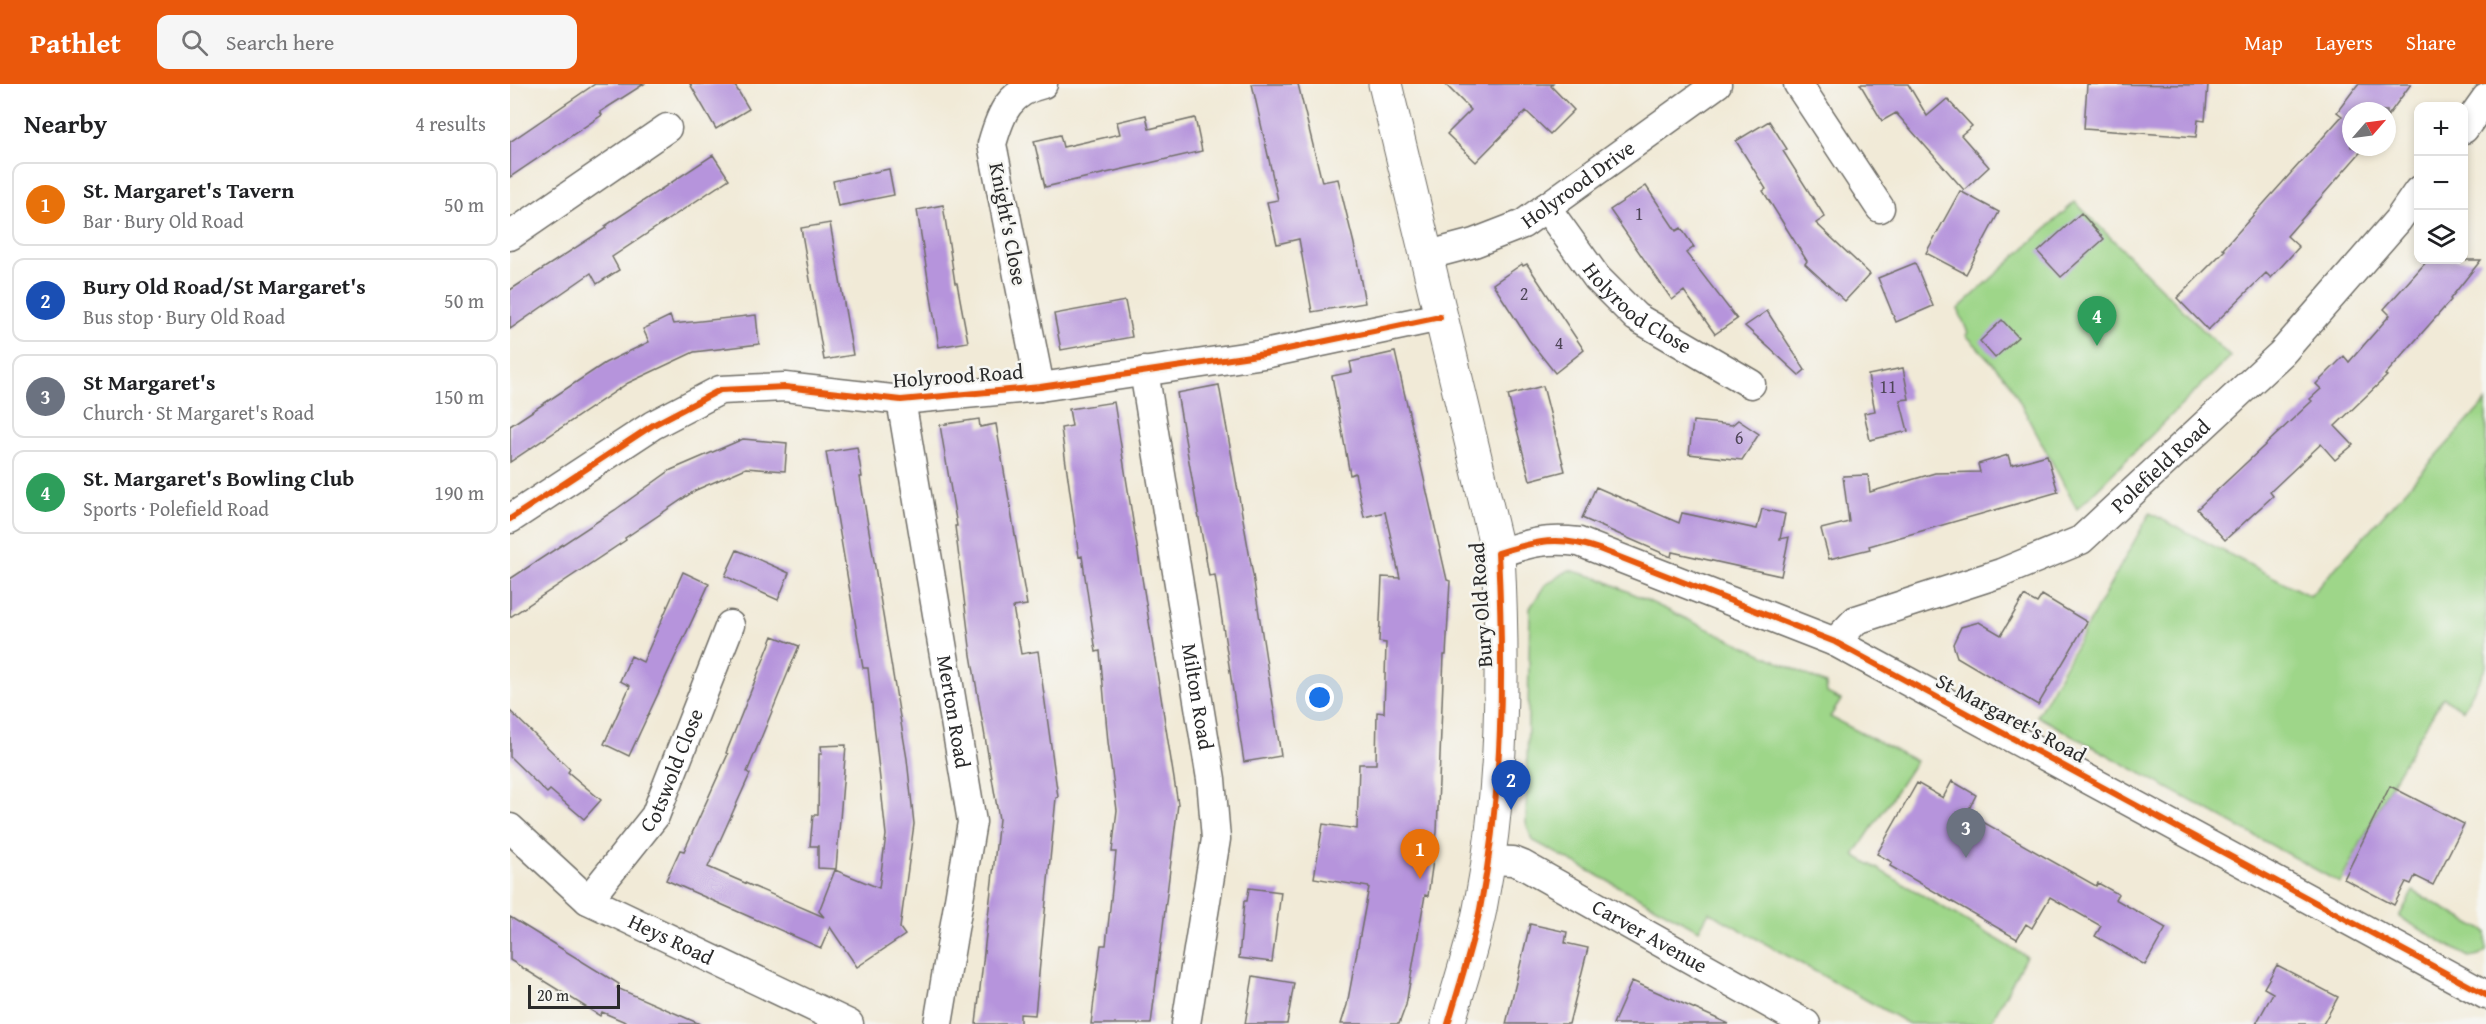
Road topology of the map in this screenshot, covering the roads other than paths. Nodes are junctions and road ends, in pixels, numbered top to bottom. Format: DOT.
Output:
graph roads {
  1 [pos="1043,84"];
  2 [pos="1385,84"];
  3 [pos="1717,84"];
  4 [pos="1798,84"];
  5 [pos="2486,98"];
  6 [pos="2468,122"];
  7 [pos="667,128"];
  8 [pos="2414,198"];
  9 [pos="1546,207"];
  10 [pos="1880,208"];
  11 [pos="510,236"];
  12 [pos="1425,256"];
  13 [pos="1440,317"];
  14 [pos="1144,371"];
  15 [pos="1751,384"];
  16 [pos="1040,387"];
  17 [pos="901,400"];
  18 [pos="510,519"];
  19 [pos="1498,553"];
  20 [pos="730,625"];
  21 [pos="1835,642"];
  22 [pos="510,828"];
  23 [pos="1489,860"];
  24 [pos="588,900"];
  25 [pos="2486,994"];
  26 [pos="849,1024"];
  27 [pos="938,1024"];
  28 [pos="1186,1024"];
  29 [pos="1448,1024"];
  30 [pos="1806,1024"];
  1 -- 16 [label="street, Knight's Close"];
  2 -- 12 [label="main road, Bury Old Road"];
  3 -- 9 [label="street, Holyrood Drive"];
  4 -- 10 [label="street"];
  5 -- 6 [label="street"];
  7 -- 11 [label="street"];
  8 -- 21 [label="street, Polefield Road"];
  9 -- 12 [label="street, Holyrood Drive"];
  9 -- 15 [label="street, Holyrood Close"];
  12 -- 13 [label="main road, Bury Old Road"];
  13 -- 14 [label="street, Holyrood Road"];
  13 -- 19 [label="main road, Bury Old Road"];
  14 -- 16 [label="street, Holyrood Road"];
  14 -- 28 [label="street, Milton Road"];
  16 -- 17 [label="street, Holyrood Road"];
  17 -- 18 [label="street, Holyrood Road"];
  17 -- 27 [label="street, Merton Road"];
  19 -- 21 [label="street, St Margaret's Road"];
  19 -- 23 [label="main road, Bury Old Road"];
  20 -- 24 [label="street, Cotswold Close"];
  21 -- 25 [label="street, St Margaret's Road"];
  22 -- 24 [label="street, Heys Road"];
  23 -- 29 [label="main road, Bury Old Road"];
  23 -- 30 [label="street, Carver Avenue"];
  24 -- 26 [label="street, Heys Road"];
}
